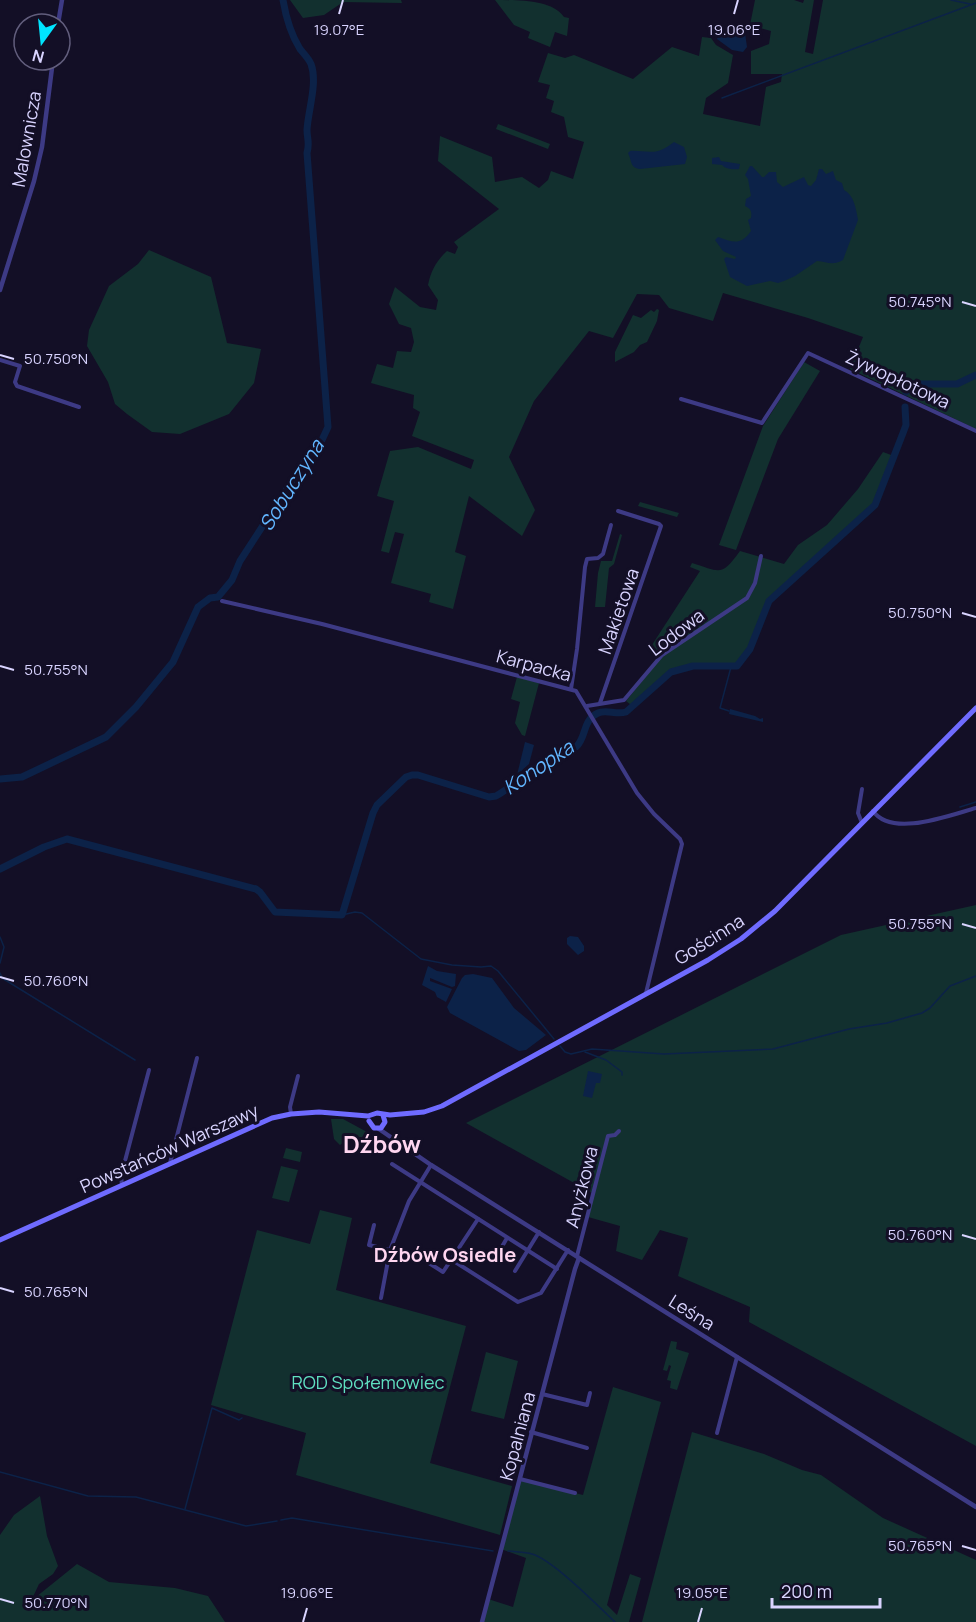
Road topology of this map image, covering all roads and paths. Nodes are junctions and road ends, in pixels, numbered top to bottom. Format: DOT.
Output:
graph roads {
  1 [pos="51,72"];
  2 [pos="0,290"];
  3 [pos="0,360"];
  4 [pos="681,399"];
  5 [pos="79,407"];
  6 [pos="976,431"];
  7 [pos="618,512"];
  8 [pos="611,525"];
  9 [pos="761,556"];
  10 [pos="222,601"];
  11 [pos="571,689"];
  12 [pos="600,703"];
  13 [pos="587,706"];
  14 [pos="976,708"];
  15 [pos="862,789"];
  16 [pos="976,808"];
  17 [pos="873,811"];
  18 [pos="862,823"];
  19 [pos="646,993"];
  20 [pos="197,1058"];
  21 [pos="148,1070"];
  22 [pos="298,1076"];
  23 [pos="291,1114"];
  24 [pos="370,1118"];
  25 [pos="383,1122"];
  26 [pos="619,1131"];
  27 [pos="170,1164"];
  28 [pos="392,1164"];
  29 [pos="431,1165"];
  30 [pos="421,1182"];
  31 [pos="122,1185"];
  32 [pos="478,1219"];
  33 [pos="374,1225"];
  34 [pos="539,1232"];
  35 [pos="507,1238"];
  36 [pos="0,1240"];
  37 [pos="390,1250"];
  38 [pos="568,1250"];
  39 [pos="527,1251"];
  40 [pos="578,1257"];
  41 [pos="452,1260"];
  42 [pos="493,1262"];
  43 [pos="557,1269"];
  44 [pos="515,1271"];
  45 [pos="381,1298"];
  46 [pos="737,1357"];
  47 [pos="590,1393"];
  48 [pos="542,1394"];
  49 [pos="531,1432"];
  50 [pos="717,1433"];
  51 [pos="587,1448"];
  52 [pos="520,1479"];
  53 [pos="575,1493"];
  54 [pos="976,1507"];
  55 [pos="482,1622"];
  1 -- 2 [label="street, Malownicza"];
  3 -- 5 [label="street"];
  4 -- 6 [label="street, Żywopłotowa"];
  7 -- 12 [label="street, Makietowa"];
  8 -- 11 [label="street"];
  9 -- 12 [label="street, Lodowa"];
  10 -- 11 [label="street, Karpacka"];
  11 -- 13 [label="street, Karpacka"];
  12 -- 13 [label="street, Lodowa"];
  13 -- 19 [label="street, Karpacka"];
  14 -- 17 [label="main road, Gościnna"];
  15 -- 18 [label="street"];
  16 -- 17 [label="street"];
  17 -- 18 [label="main road, Gościnna"];
  18 -- 19 [label="main road, Gościnna"];
  19 -- 25 [label="main road, Gościnna"];
  20 -- 27 [label="street"];
  21 -- 31 [label="street"];
  22 -- 23 [label="street"];
  23 -- 24 [label="main road, Powstańców Warszawy"];
  23 -- 27 [label="main road, Powstańców Warszawy"];
  24 -- 25 [label="main road, Powstańców Warszawy"];
  24 -- 25 [label="main road"];
  25 -- 29 [label="street, Leśna"];
  26 -- 40 [label="street, Anyżkowa"];
  27 -- 31 [label="main road, Powstańców Warszawy"];
  28 -- 30 [label="street"];
  29 -- 30 [label="street"];
  29 -- 34 [label="street, Leśna"];
  30 -- 32 [label="street"];
  30 -- 37 [label="street"];
  31 -- 36 [label="main road, Powstańców Warszawy"];
  32 -- 35 [label="street"];
  32 -- 41 [label="street"];
  33 -- 37 [label="street"];
  34 -- 38 [label="street, Leśna"];
  34 -- 39 [label="street"];
  35 -- 39 [label="street"];
  35 -- 42 [label="street"];
  37 -- 41 [label="street"];
  37 -- 45 [label="street"];
  38 -- 40 [label="street, Leśna"];
  38 -- 43 [label="street"];
  39 -- 43 [label="street"];
  39 -- 44 [label="street"];
  40 -- 46 [label="street, Leśna"];
  40 -- 48 [label="street, Kopalniana"];
  41 -- 43 [label="street"];
  46 -- 50 [label="street"];
  46 -- 54 [label="street, Leśna"];
  47 -- 48 [label="street"];
  48 -- 49 [label="street, Kopalniana"];
  49 -- 51 [label="street"];
  49 -- 52 [label="street, Kopalniana"];
  52 -- 53 [label="street"];
  52 -- 55 [label="street, Kopalniana"];
}
